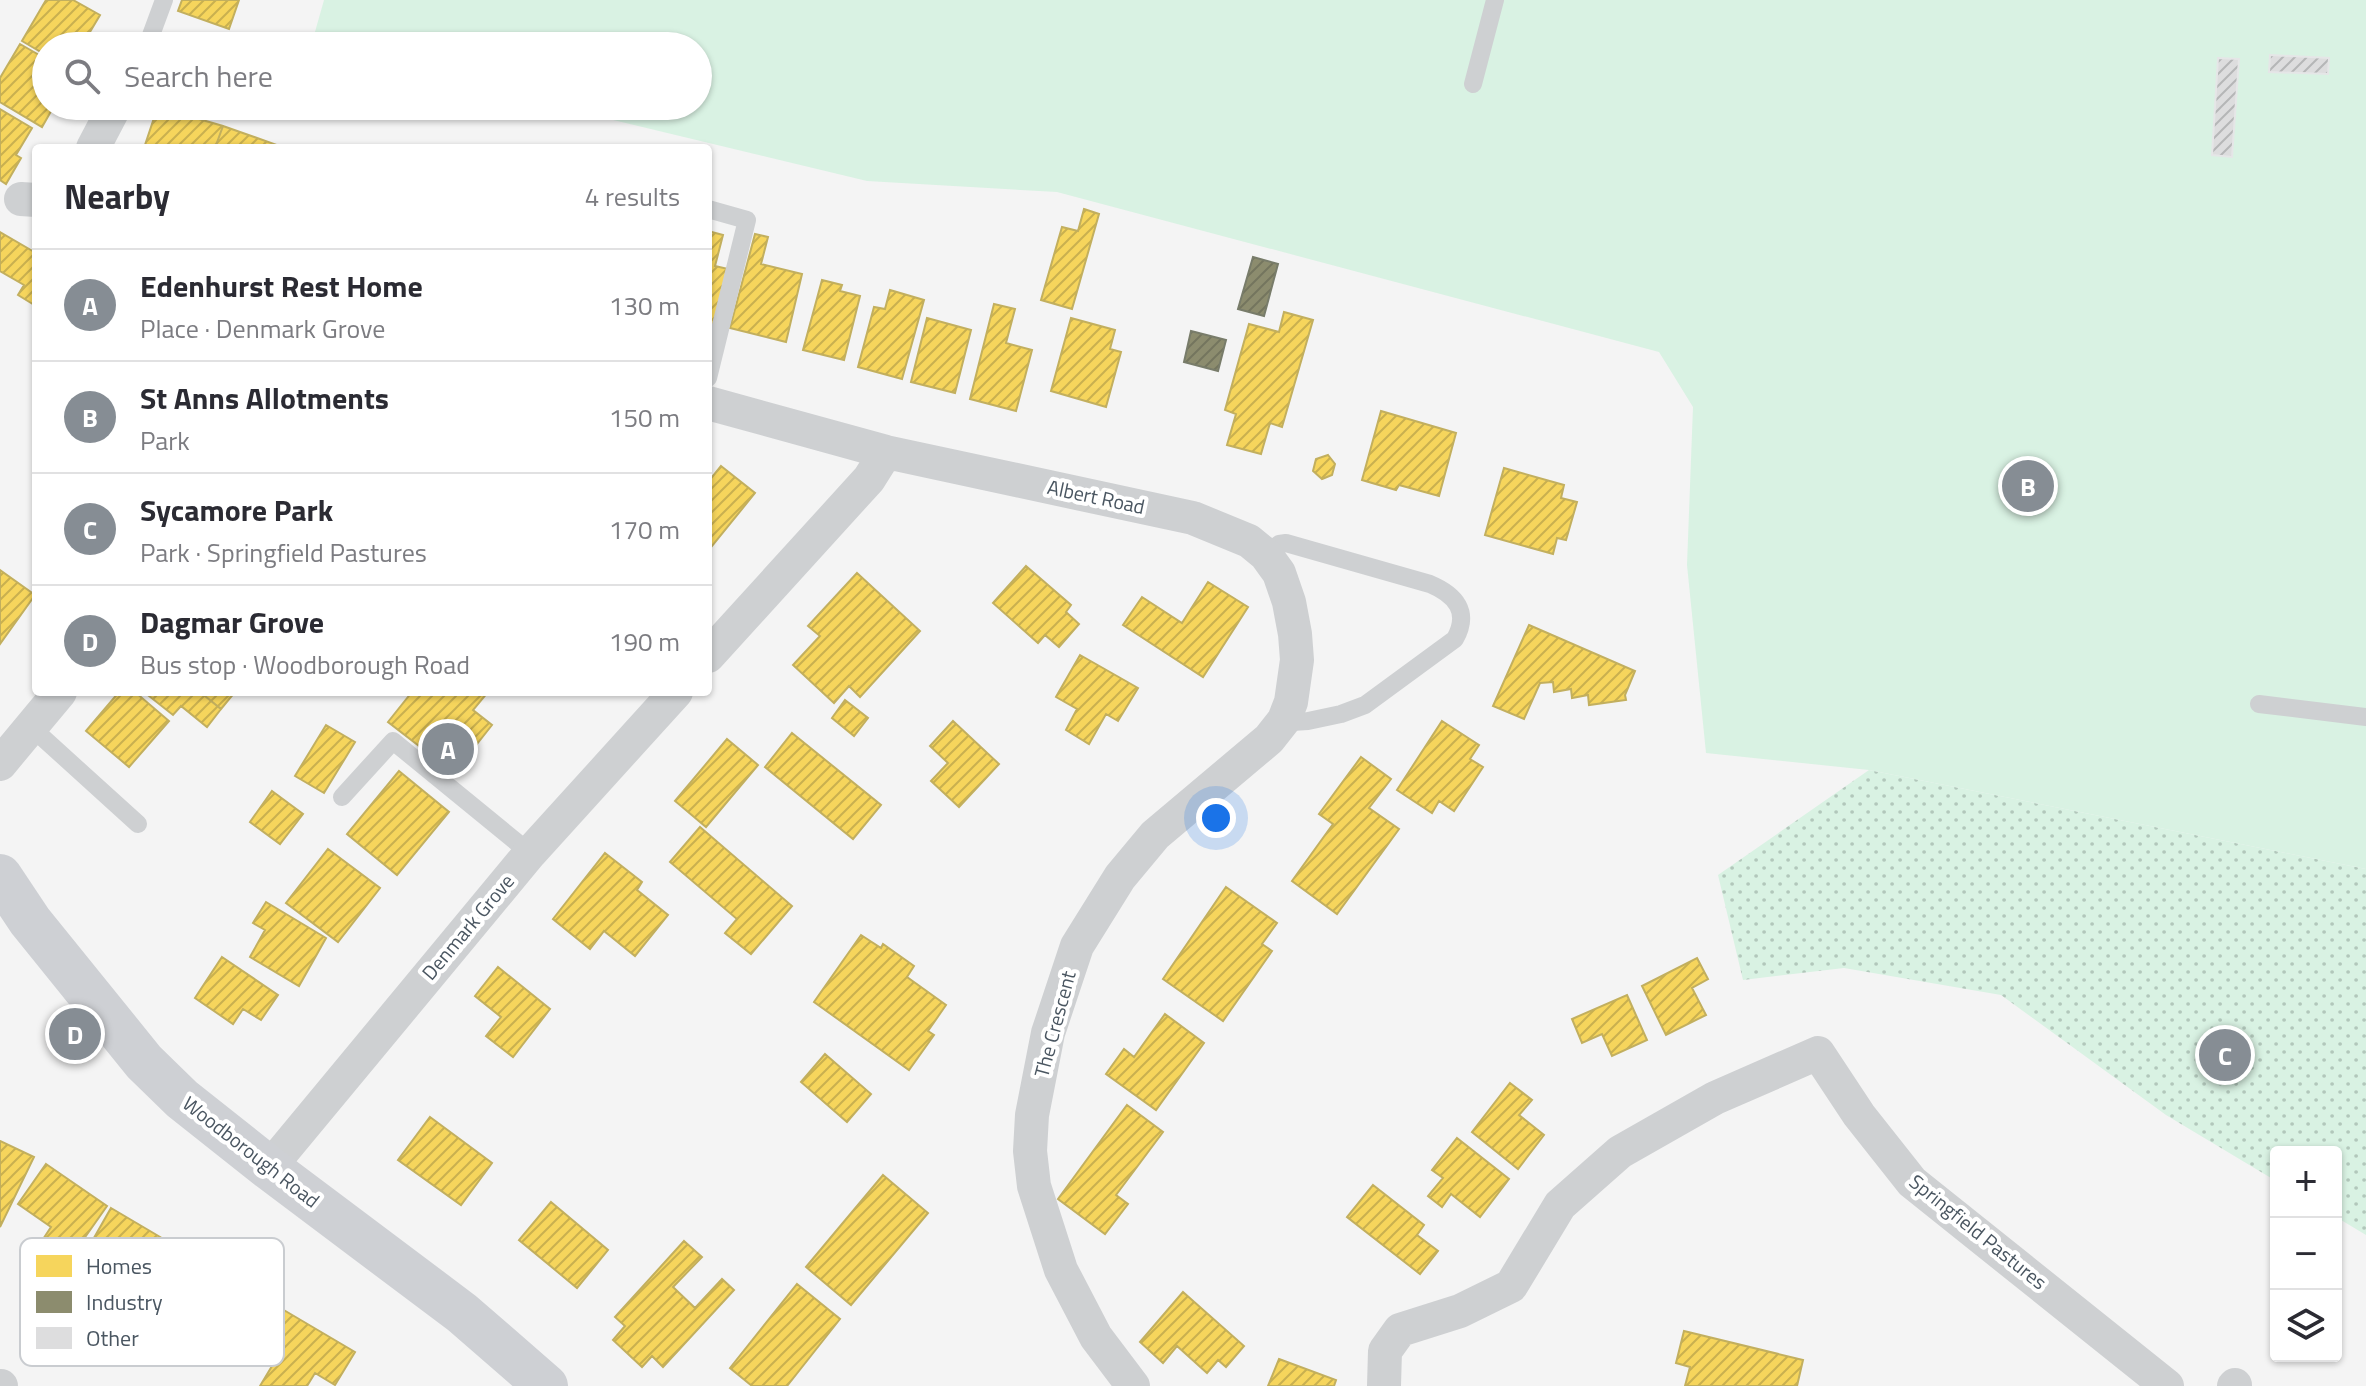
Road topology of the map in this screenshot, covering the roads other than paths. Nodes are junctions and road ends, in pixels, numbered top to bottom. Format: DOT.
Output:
graph roads {
  1 [pos="164,0"];
  2 [pos="1495,0"];
  3 [pos="152,32"];
  4 [pos="1473,84"];
  5 [pos="108,120"];
  6 [pos="95,144"];
  7 [pos="712,210"];
  8 [pos="712,362"];
  9 [pos="712,404"];
  10 [pos="886,452"];
  11 [pos="1266,555"];
  12 [pos="712,652"];
  13 [pos="57,696"];
  14 [pos="672,696"];
  15 [pos="2259,704"];
  16 [pos="2366,717"];
  17 [pos="1284,720"];
  18 [pos="31,727"];
  19 [pos="0,764"];
  20 [pos="342,797"];
  21 [pos="138,824"];
  22 [pos="530,853"];
  23 [pos="0,876"];
  24 [pos="269,1168"];
  25 [pos="546,1386"];
  26 [pos="1133,1386"];
  27 [pos="1384,1386"];
  28 [pos="2167,1386"];
  1 -- 3 [label="lane"];
  2 -- 4 [label="lane"];
  5 -- 6 [label="street"];
  7 -- 8 [label="lane"];
  9 -- 10 [label="street, Albert Road"];
  10 -- 11 [label="street, Albert Road"];
  10 -- 12 [label="street"];
  11 -- 17 [label="street, The Crescent"];
  11 -- 17 [label="lane"];
  13 -- 18 [label="street"];
  14 -- 22 [label="street, Denmark Grove"];
  15 -- 16 [label="lane"];
  17 -- 26 [label="street, The Crescent"];
  18 -- 19 [label="street"];
  18 -- 21 [label="lane"];
  20 -- 22 [label="lane"];
  22 -- 24 [label="street, Denmark Grove"];
  23 -- 24 [label="main road, Woodborough Road"];
  24 -- 25 [label="main road, Woodborough Road"];
  27 -- 28 [label="street, Springfield Pastures"];
}
